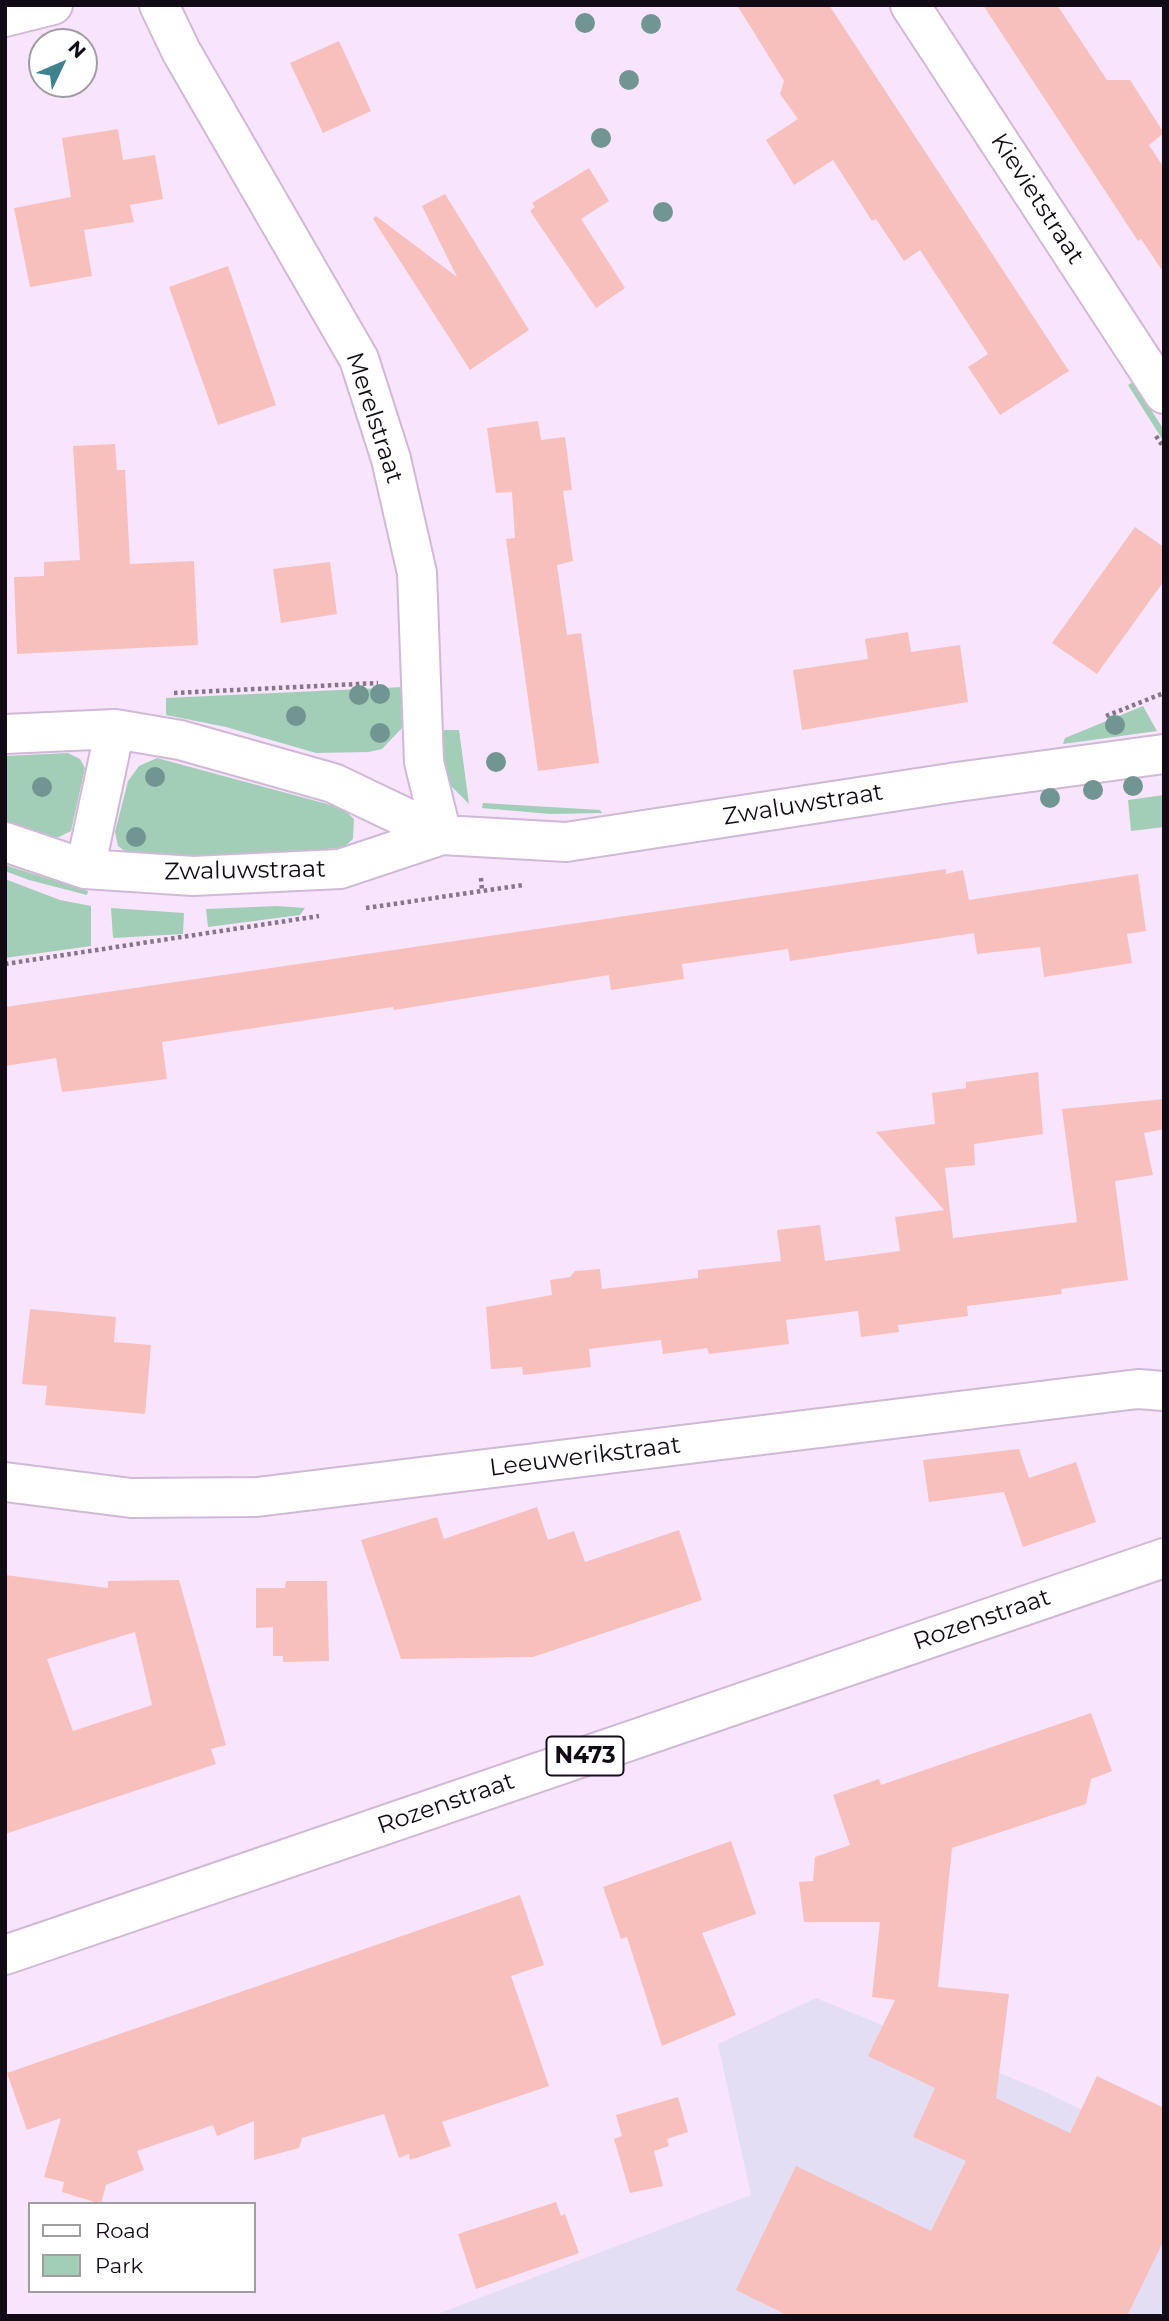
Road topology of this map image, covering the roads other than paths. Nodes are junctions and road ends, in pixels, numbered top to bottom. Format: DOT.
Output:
graph roads {
  1 [pos="53,5"];
  2 [pos="159,5"];
  3 [pos="911,5"];
  4 [pos="5,17"];
  5 [pos="1164,394"];
  6 [pos="115,729"];
  7 [pos="5,734"];
  8 [pos="1164,754"];
  9 [pos="442,835"];
  10 [pos="5,842"];
  11 [pos="85,869"];
  12 [pos="1164,1391"];
  13 [pos="5,1482"];
  14 [pos="1164,1558"];
  15 [pos="5,1955"];
  1 -- 4 [label="street"];
  2 -- 9 [label="street, Merelstraat"];
  3 -- 5 [label="street, Kievietstraat"];
  6 -- 7 [label="street, Zwaluwstraat"];
  6 -- 9 [label="street, Zwaluwstraat"];
  6 -- 11 [label="street"];
  8 -- 9 [label="street, Zwaluwstraat"];
  9 -- 11 [label="street, Zwaluwstraat"];
  10 -- 11 [label="street, Zwaluwstraat"];
  12 -- 13 [label="street, Leeuwerikstraat"];
  14 -- 15 [label="street, Rozenstraat / N473"];
}
